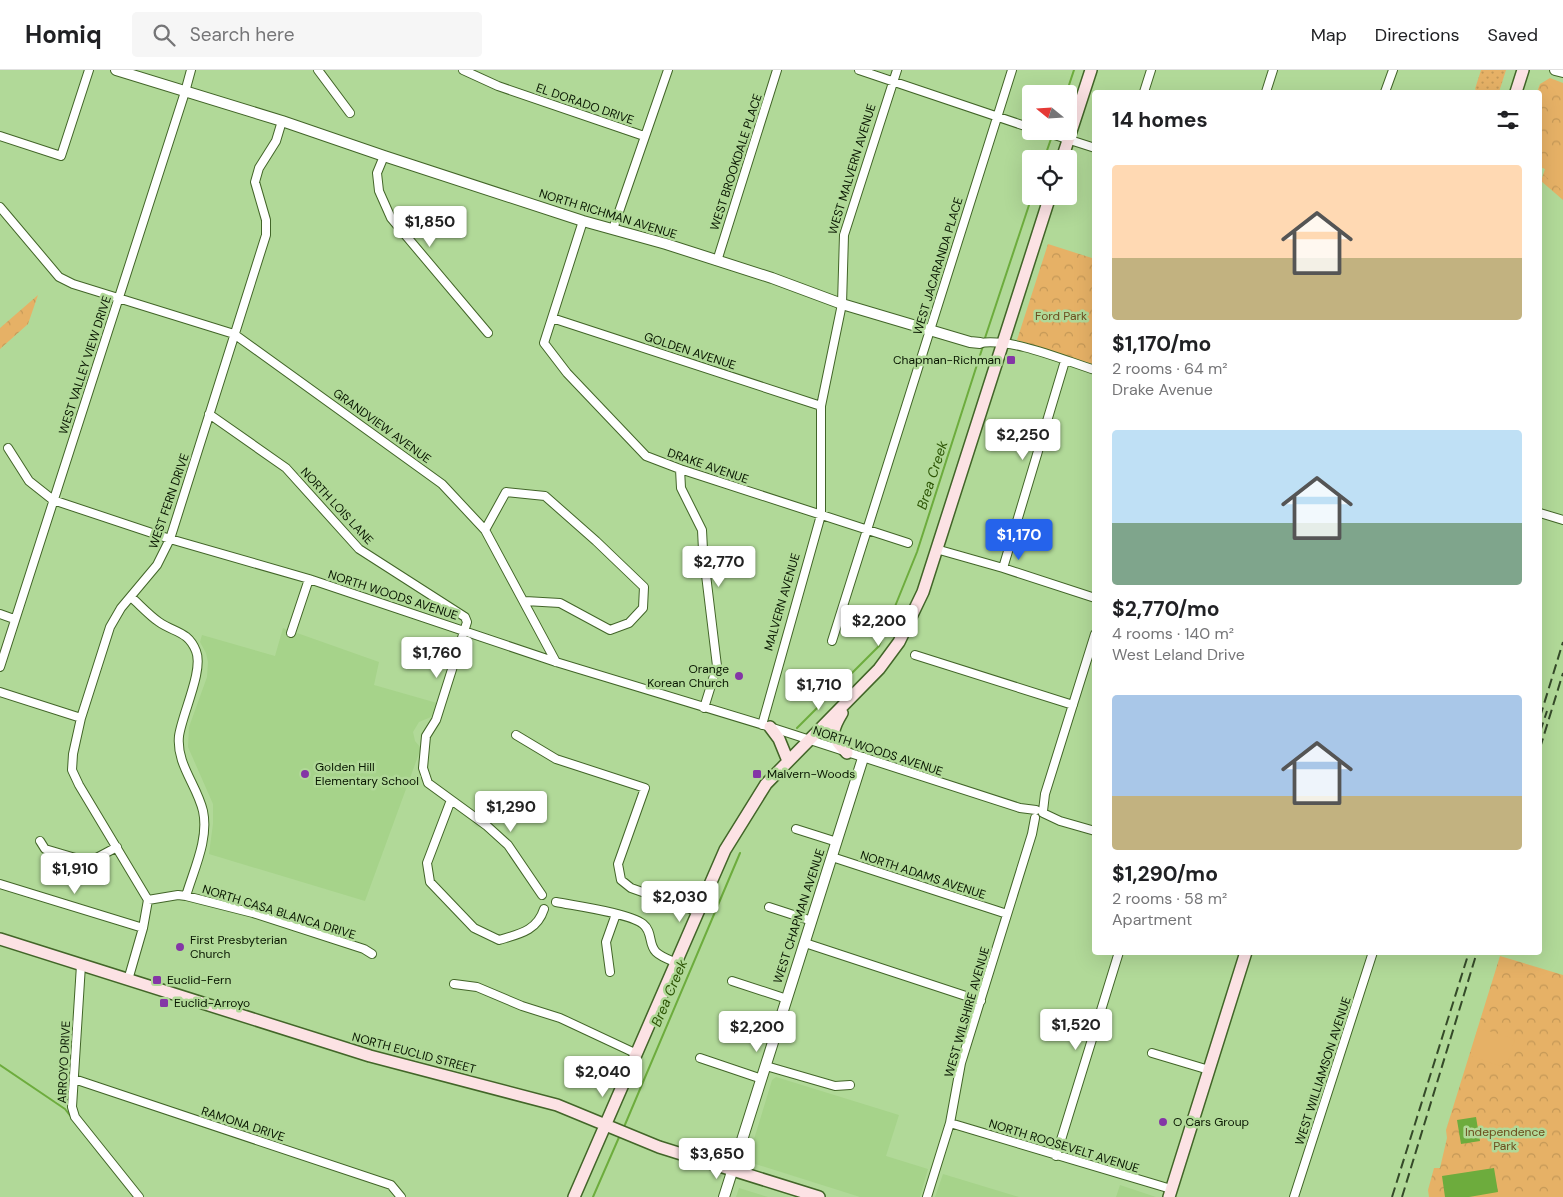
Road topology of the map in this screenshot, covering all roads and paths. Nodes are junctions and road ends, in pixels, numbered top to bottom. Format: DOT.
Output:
graph roads {
  1 [pos="89,70"];
  2 [pos="116,70"];
  3 [pos="191,70"];
  4 [pos="318,70"];
  5 [pos="463,70"];
  6 [pos="668,70"];
  7 [pos="777,70"];
  8 [pos="859,70"];
  9 [pos="897,70"];
  10 [pos="1012,70"];
  11 [pos="1090,70"];
  12 [pos="1152,70"];
  13 [pos="1273,70"];
  14 [pos="1393,70"];
  15 [pos="1523,70"];
  16 [pos="1555,70"];
  17 [pos="1563,72"];
  18 [pos="893,82"];
  19 [pos="1145,90"];
  20 [pos="1267,90"];
  21 [pos="1387,90"];
  22 [pos="1517,90"];
  23 [pos="185,92"];
  24 [pos="1078,100"];
  25 [pos="350,113"];
  26 [pos="997,116"];
  27 [pos="282,121"];
  28 [pos="1022,125"];
  29 [pos="0,136"];
  30 [pos="644,136"];
  31 [pos="1069,140"];
  32 [pos="1092,147"];
  33 [pos="384,156"];
  34 [pos="1047,205"];
  35 [pos="0,207"];
  36 [pos="583,221"];
  37 [pos="613,229"];
  38 [pos="717,261"];
  39 [pos="118,299"];
  40 [pos="842,304"];
  41 [pos="552,318"];
  42 [pos="930,330"];
  43 [pos="488,333"];
  44 [pos="234,334"];
  45 [pos="985,342"];
  46 [pos="1003,343"];
  47 [pos="1065,361"];
  48 [pos="1092,369"];
  49 [pos="822,406"];
  50 [pos="209,414"];
  51 [pos="8,448"];
  52 [pos="680,469"];
  53 [pos="53,500"];
  54 [pos="1542,514"];
  55 [pos="821,515"];
  56 [pos="1563,520"];
  57 [pos="485,530"];
  58 [pos="867,530"];
  59 [pos="170,539"];
  60 [pos="908,543"];
  61 [pos="936,549"];
  62 [pos="1002,568"];
  63 [pos="309,579"];
  64 [pos="130,597"];
  65 [pos="1092,597"];
  66 [pos="524,601"];
  67 [pos="0,614"];
  68 [pos="14,619"];
  69 [pos="464,630"];
  70 [pos="291,633"];
  71 [pos="832,641"];
  72 [pos="1092,644"];
  73 [pos="915,654"];
  74 [pos="556,662"];
  75 [pos="0,667"];
  76 [pos="0,692"];
  77 [pos="848,701"];
  78 [pos="1073,705"];
  79 [pos="704,708"];
  80 [pos="81,718"];
  81 [pos="766,726"];
  82 [pos="516,735"];
  83 [pos="808,740"];
  84 [pos="847,753"];
  85 [pos="863,758"];
  86 [pos="788,761"];
  87 [pos="451,800"];
  88 [pos="1039,814"];
  89 [pos="796,829"];
  90 [pos="1092,830"];
  91 [pos="40,841"];
  92 [pos="837,842"];
  93 [pos="118,847"];
  94 [pos="832,856"];
  95 [pos="0,884"];
  96 [pos="542,895"];
  97 [pos="186,896"];
  98 [pos="148,900"];
  99 [pos="556,902"];
  100 [pos="769,907"];
  101 [pos="544,909"];
  102 [pos="699,912"];
  103 [pos="616,914"];
  104 [pos="1007,914"];
  105 [pos="812,921"];
  106 [pos="143,928"];
  107 [pos="0,939"];
  108 [pos="805,943"];
  109 [pos="372,954"];
  110 [pos="1117,955"];
  111 [pos="1245,955"];
  112 [pos="1372,955"];
  113 [pos="677,962"];
  114 [pos="81,965"];
  115 [pos="610,972"];
  116 [pos="128,980"];
  117 [pos="732,981"];
  118 [pos="454,984"];
  119 [pos="787,999"];
  120 [pos="980,1001"];
  121 [pos="1152,1053"];
  122 [pos="637,1054"];
  123 [pos="700,1058"];
  124 [pos="766,1066"];
  125 [pos="1209,1070"];
  126 [pos="74,1079"];
  127 [pos="762,1079"];
  128 [pos="850,1085"];
  129 [pos="950,1123"];
  130 [pos="610,1127"];
  131 [pos="1056,1156"];
  132 [pos="733,1170"];
  133 [pos="1170,1193"];
  134 [pos="139,1197"];
  135 [pos="401,1197"];
  136 [pos="574,1197"];
  137 [pos="724,1197"];
  138 [pos="819,1197"];
  139 [pos="927,1197"];
  140 [pos="1294,1197"];
  1 -- 29 [label="street"];
  2 -- 23 [label="street, NORTH RICHMAN AVENUE"];
  3 -- 23 [label="street, WEST VALLEY VIEW DRIVE"];
  4 -- 25 [label="street"];
  5 -- 30 [label="street, EL DORADO DRIVE"];
  6 -- 30 [label="street"];
  7 -- 38 [label="street, WEST BROOKDALE PLACE"];
  8 -- 18 [label="street"];
  9 -- 18 [label="street, WEST MALVERN AVENUE"];
  10 -- 26 [label="street, WEST JACARANDA PLACE"];
  11 -- 24 [label="main road"];
  12 -- 19 [label="street"];
  13 -- 20 [label="street"];
  14 -- 21 [label="street"];
  15 -- 22 [label="main road"];
  16 -- 17 [label="street"];
  18 -- 26 [label="street"];
  18 -- 40 [label="street, WEST MALVERN AVENUE"];
  23 -- 27 [label="street, NORTH RICHMAN AVENUE"];
  23 -- 39 [label="street, WEST VALLEY VIEW DRIVE"];
  26 -- 28 [label="street"];
  26 -- 42 [label="street, WEST JACARANDA PLACE"];
  27 -- 33 [label="street, NORTH RICHMAN AVENUE"];
  27 -- 44 [label="street, WEST FERN DRIVE"];
  30 -- 37 [label="street"];
  31 -- 32 [label="street"];
  33 -- 36 [label="street, NORTH RICHMAN AVENUE"];
  33 -- 43 [label="street"];
  34 -- 46 [label="main road"];
  35 -- 39 [label="street, GRANDVIEW AVENUE"];
  36 -- 37 [label="street, NORTH RICHMAN AVENUE"];
  36 -- 41 [label="street"];
  37 -- 38 [label="street, NORTH RICHMAN AVENUE"];
  38 -- 40 [label="street, NORTH RICHMAN AVENUE"];
  39 -- 44 [label="street, GRANDVIEW AVENUE"];
  39 -- 53 [label="street, WEST VALLEY VIEW DRIVE"];
  40 -- 42 [label="street, NORTH RICHMAN AVENUE"];
  40 -- 49 [label="street, WEST MALVERN AVENUE"];
  41 -- 49 [label="street, GOLDEN AVENUE"];
  41 -- 52 [label="street, DRAKE AVENUE"];
  42 -- 45 [label="street, NORTH RICHMAN AVENUE"];
  42 -- 58 [label="street, WEST JACARANDA PLACE"];
  44 -- 50 [label="street, WEST FERN DRIVE"];
  44 -- 57 [label="street, GRANDVIEW AVENUE"];
  45 -- 46 [label="street, NORTH RICHMAN AVENUE"];
  46 -- 47 [label="street, NORTH RICHMAN AVENUE"];
  46 -- 61 [label="main road"];
  47 -- 48 [label="street, NORTH RICHMAN AVENUE"];
  47 -- 62 [label="street"];
  49 -- 55 [label="street, WEST MALVERN AVENUE"];
  50 -- 59 [label="street, WEST FERN DRIVE"];
  50 -- 69 [label="street, NORTH LOIS LANE"];
  51 -- 53 [label="street, NORTH WOODS AVENUE"];
  52 -- 55 [label="street, DRAKE AVENUE"];
  52 -- 79 [label="street"];
  53 -- 59 [label="street, NORTH WOODS AVENUE"];
  53 -- 68 [label="street, WEST VALLEY VIEW DRIVE"];
  54 -- 56 [label="street"];
  55 -- 58 [label="street, DRAKE AVENUE"];
  55 -- 81 [label="street, MALVERN AVENUE"];
  57 -- 66 [label="street, GRANDVIEW AVENUE"];
  57 -- 66 [label="street"];
  58 -- 60 [label="street, DRAKE AVENUE"];
  58 -- 71 [label="street, WEST JACARANDA PLACE"];
  59 -- 63 [label="street, NORTH WOODS AVENUE"];
  59 -- 64 [label="street, WEST FERN DRIVE"];
  61 -- 62 [label="street"];
  61 -- 77 [label="main road"];
  62 -- 65 [label="street"];
  63 -- 69 [label="street, NORTH WOODS AVENUE"];
  63 -- 70 [label="street"];
  64 -- 80 [label="street, WEST FERN DRIVE"];
  64 -- 97 [label="street"];
  66 -- 74 [label="street, GRANDVIEW AVENUE"];
  67 -- 68 [label="street"];
  68 -- 75 [label="street, WEST VALLEY VIEW DRIVE"];
  69 -- 74 [label="street, NORTH WOODS AVENUE"];
  69 -- 87 [label="street"];
  72 -- 78 [label="street, WEST WILSHIRE AVENUE"];
  73 -- 78 [label="street"];
  74 -- 79 [label="street, NORTH WOODS AVENUE"];
  76 -- 80 [label="street"];
  77 -- 83 [label="main road"];
  77 -- 84 [label="main road"];
  78 -- 88 [label="street, WEST WILSHIRE AVENUE"];
  79 -- 81 [label="street, NORTH WOODS AVENUE"];
  80 -- 93 [label="street, WEST FERN DRIVE"];
  81 -- 83 [label="street, NORTH WOODS AVENUE"];
  81 -- 86 [label="main road"];
  82 -- 102 [label="street"];
  83 -- 84 [label="street, NORTH WOODS AVENUE"];
  83 -- 86 [label="main road"];
  84 -- 85 [label="street, NORTH WOODS AVENUE"];
  85 -- 88 [label="street, NORTH WOODS AVENUE"];
  85 -- 92 [label="street, WEST CHAPMAN AVENUE"];
  86 -- 102 [label="main road"];
  87 -- 96 [label="street"];
  87 -- 101 [label="street"];
  88 -- 90 [label="street, NORTH WOODS AVENUE"];
  88 -- 104 [label="street, WEST WILSHIRE AVENUE"];
  89 -- 92 [label="street"];
  91 -- 93 [label="street"];
  92 -- 94 [label="street, WEST CHAPMAN AVENUE"];
  93 -- 98 [label="street, WEST FERN DRIVE"];
  94 -- 104 [label="street, NORTH ADAMS AVENUE"];
  94 -- 105 [label="street, WEST CHAPMAN AVENUE"];
  95 -- 106 [label="street"];
  97 -- 98 [label="street, NORTH CASA BLANCA DRIVE"];
  97 -- 109 [label="street, NORTH CASA BLANCA DRIVE"];
  98 -- 106 [label="street"];
  99 -- 103 [label="street"];
  100 -- 105 [label="street"];
  102 -- 113 [label="main road"];
  103 -- 113 [label="street"];
  103 -- 115 [label="street"];
  104 -- 120 [label="street, WEST WILSHIRE AVENUE"];
  105 -- 108 [label="street, WEST CHAPMAN AVENUE"];
  106 -- 116 [label="street"];
  107 -- 114 [label="main road, NORTH EUCLID STREET"];
  108 -- 119 [label="street, WEST CHAPMAN AVENUE"];
  108 -- 120 [label="street"];
  110 -- 131 [label="street"];
  111 -- 125 [label="main road"];
  112 -- 140 [label="street, WEST WILLIAMSON AVENUE"];
  113 -- 122 [label="main road"];
  114 -- 116 [label="main road, NORTH EUCLID STREET"];
  114 -- 126 [label="street, ARROYO DRIVE"];
  116 -- 130 [label="main road, NORTH EUCLID STREET"];
  117 -- 119 [label="street"];
  118 -- 122 [label="street"];
  119 -- 124 [label="street, WEST CHAPMAN AVENUE"];
  120 -- 129 [label="street, WEST WILSHIRE AVENUE"];
  121 -- 125 [label="street"];
  122 -- 130 [label="main road"];
  123 -- 127 [label="street"];
  124 -- 127 [label="street, WEST CHAPMAN AVENUE"];
  124 -- 128 [label="street"];
  125 -- 133 [label="main road"];
  126 -- 134 [label="street, ARROYO DRIVE"];
  126 -- 135 [label="street, RAMONA DRIVE"];
  127 -- 132 [label="street, WEST CHAPMAN AVENUE"];
  129 -- 131 [label="street, NORTH ROOSEVELT AVENUE"];
  129 -- 139 [label="street, WEST WILSHIRE AVENUE"];
  130 -- 132 [label="main road, NORTH EUCLID STREET"];
  130 -- 136 [label="main road"];
  131 -- 133 [label="street, NORTH ROOSEVELT AVENUE"];
  132 -- 137 [label="street, WEST CHAPMAN AVENUE"];
  132 -- 138 [label="main road, NORTH EUCLID STREET"];
}
